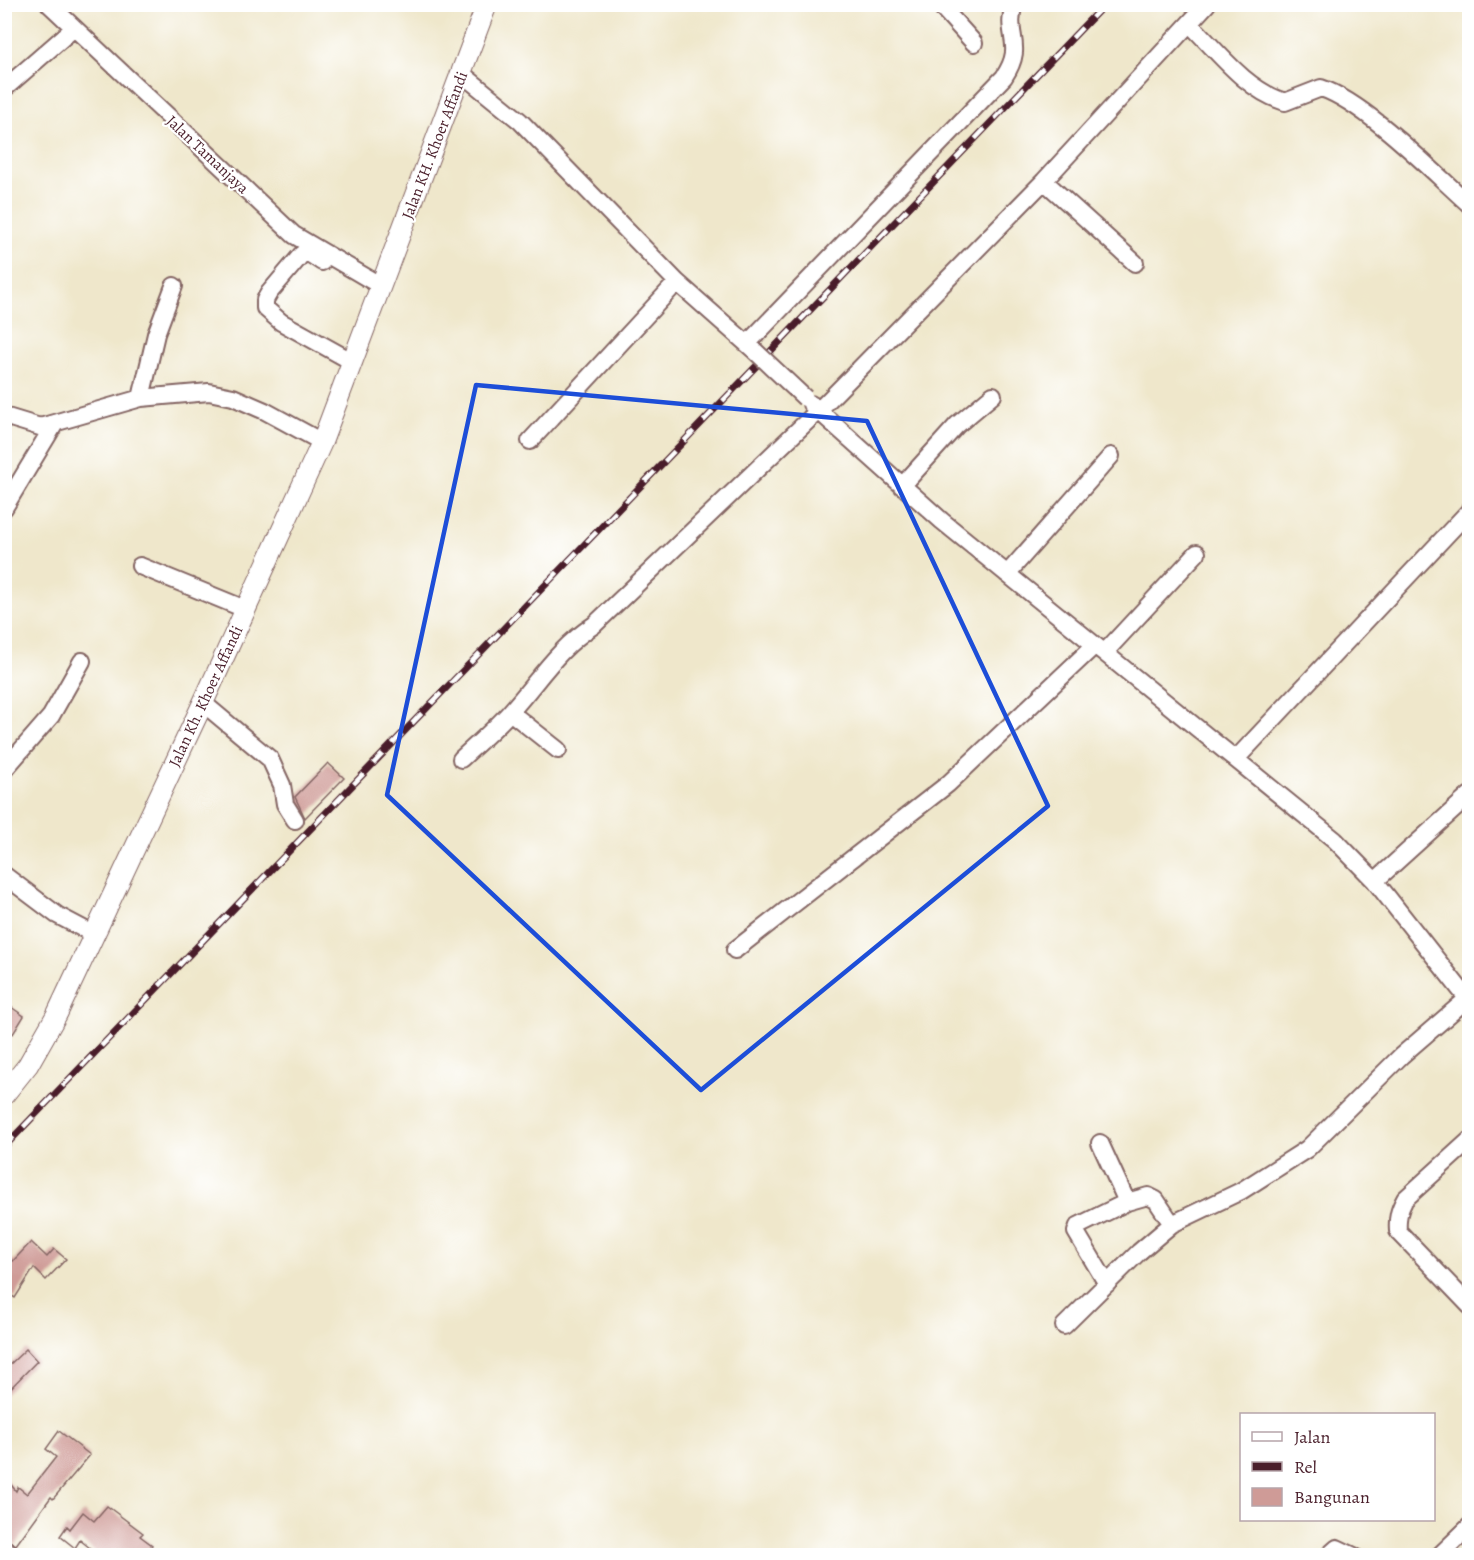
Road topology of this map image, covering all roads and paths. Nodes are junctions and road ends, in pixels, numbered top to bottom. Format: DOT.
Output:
graph roads {
  1 [pos="49,4"];
  2 [pos="487,4"];
  3 [pos="939,4"];
  4 [pos="1014,4"];
  5 [pos="1207,4"];
  6 [pos="1190,24"];
  7 [pos="74,28"];
  8 [pos="974,43"];
  9 [pos="461,73"];
  10 [pos="4,89"];
  11 [pos="1044,182"];
  12 [pos="1470,205"];
  13 [pos="1135,263"];
  14 [pos="677,282"];
  15 [pos="174,286"];
  16 [pos="379,291"];
  17 [pos="751,348"];
  18 [pos="353,362"];
  19 [pos="993,395"];
  20 [pos="141,398"];
  21 [pos="818,411"];
  22 [pos="4,416"];
  23 [pos="54,425"];
  24 [pos="530,441"];
  25 [pos="322,442"];
  26 [pos="1111,456"];
  27 [pos="902,486"];
  28 [pos="4,508"];
  29 [pos="1470,510"];
  30 [pos="1197,553"];
  31 [pos="140,566"];
  32 [pos="1007,574"];
  33 [pos="245,609"];
  34 [pos="1100,649"];
  35 [pos="82,661"];
  36 [pos="203,703"];
  37 [pos="510,712"];
  38 [pos="558,750"];
  39 [pos="461,759"];
  40 [pos="1236,759"];
  41 [pos="4,770"];
  42 [pos="1470,795"];
  43 [pos="295,820"];
  44 [pos="4,875"];
  45 [pos="1375,881"];
  46 [pos="95,935"];
  47 [pos="735,950"];
  48 [pos="1468,1000"];
  49 [pos="4,1095"];
  50 [pos="1470,1140"];
  51 [pos="1100,1143"];
  52 [pos="1127,1202"];
  53 [pos="1172,1224"];
  54 [pos="1107,1284"];
  55 [pos="1470,1306"];
  56 [pos="1064,1326"];
  57 [pos="1470,1526"];
  58 [pos="1328,1556"];
  59 [pos="1354,1556"];
  60 [pos="1439,1556"];
  1 -- 7 [label="street, Jalan Tamanjaya"];
  2 -- 9 [label="main road, Jalan KH. Khoer Affandi"];
  3 -- 8 [label="street"];
  4 -- 17 [label="street"];
  5 -- 6 [label="street"];
  6 -- 11 [label="street"];
  6 -- 12 [label="street"];
  7 -- 10 [label="street"];
  7 -- 16 [label="street, Jalan Tamanjaya"];
  9 -- 14 [label="street"];
  9 -- 16 [label="main road, Jalan KH. Khoer Affandi"];
  11 -- 13 [label="street"];
  11 -- 21 [label="street"];
  14 -- 17 [label="street"];
  14 -- 24 [label="street"];
  15 -- 20 [label="street"];
  16 -- 18 [label="main road, Jalan Kh. Khoer Affandi"];
  16 -- 18 [label="street"];
  17 -- 21 [label="street, bridge"];
  18 -- 25 [label="main road, Jalan Kh. Khoer Affandi"];
  19 -- 27 [label="street"];
  20 -- 23 [label="street"];
  20 -- 25 [label="street"];
  21 -- 27 [label="street"];
  21 -- 37 [label="street"];
  22 -- 23 [label="street"];
  23 -- 28 [label="street"];
  25 -- 33 [label="main road, Jalan Kh. Khoer Affandi"];
  26 -- 32 [label="street"];
  27 -- 32 [label="street"];
  29 -- 40 [label="street"];
  30 -- 34 [label="street"];
  31 -- 33 [label="street"];
  32 -- 34 [label="street"];
  33 -- 36 [label="main road, Jalan Kh. Khoer Affandi"];
  34 -- 40 [label="street"];
  34 -- 47 [label="street"];
  35 -- 41 [label="street"];
  36 -- 43 [label="street"];
  36 -- 46 [label="main road, Jalan Kh. Khoer Affandi"];
  37 -- 38 [label="street"];
  37 -- 39 [label="street"];
  40 -- 45 [label="street"];
  42 -- 45 [label="street"];
  44 -- 46 [label="street"];
  45 -- 48 [label="street"];
  46 -- 49 [label="main road, Jalan Kh. Khoer Affandi"];
  48 -- 53 [label="street"];
  50 -- 55 [label="street"];
  51 -- 52 [label="street"];
  52 -- 53 [label="street"];
  52 -- 54 [label="street"];
  53 -- 54 [label="street"];
  54 -- 56 [label="street"];
  57 -- 60 [label="street"];
  58 -- 59 [label="street"];
}
